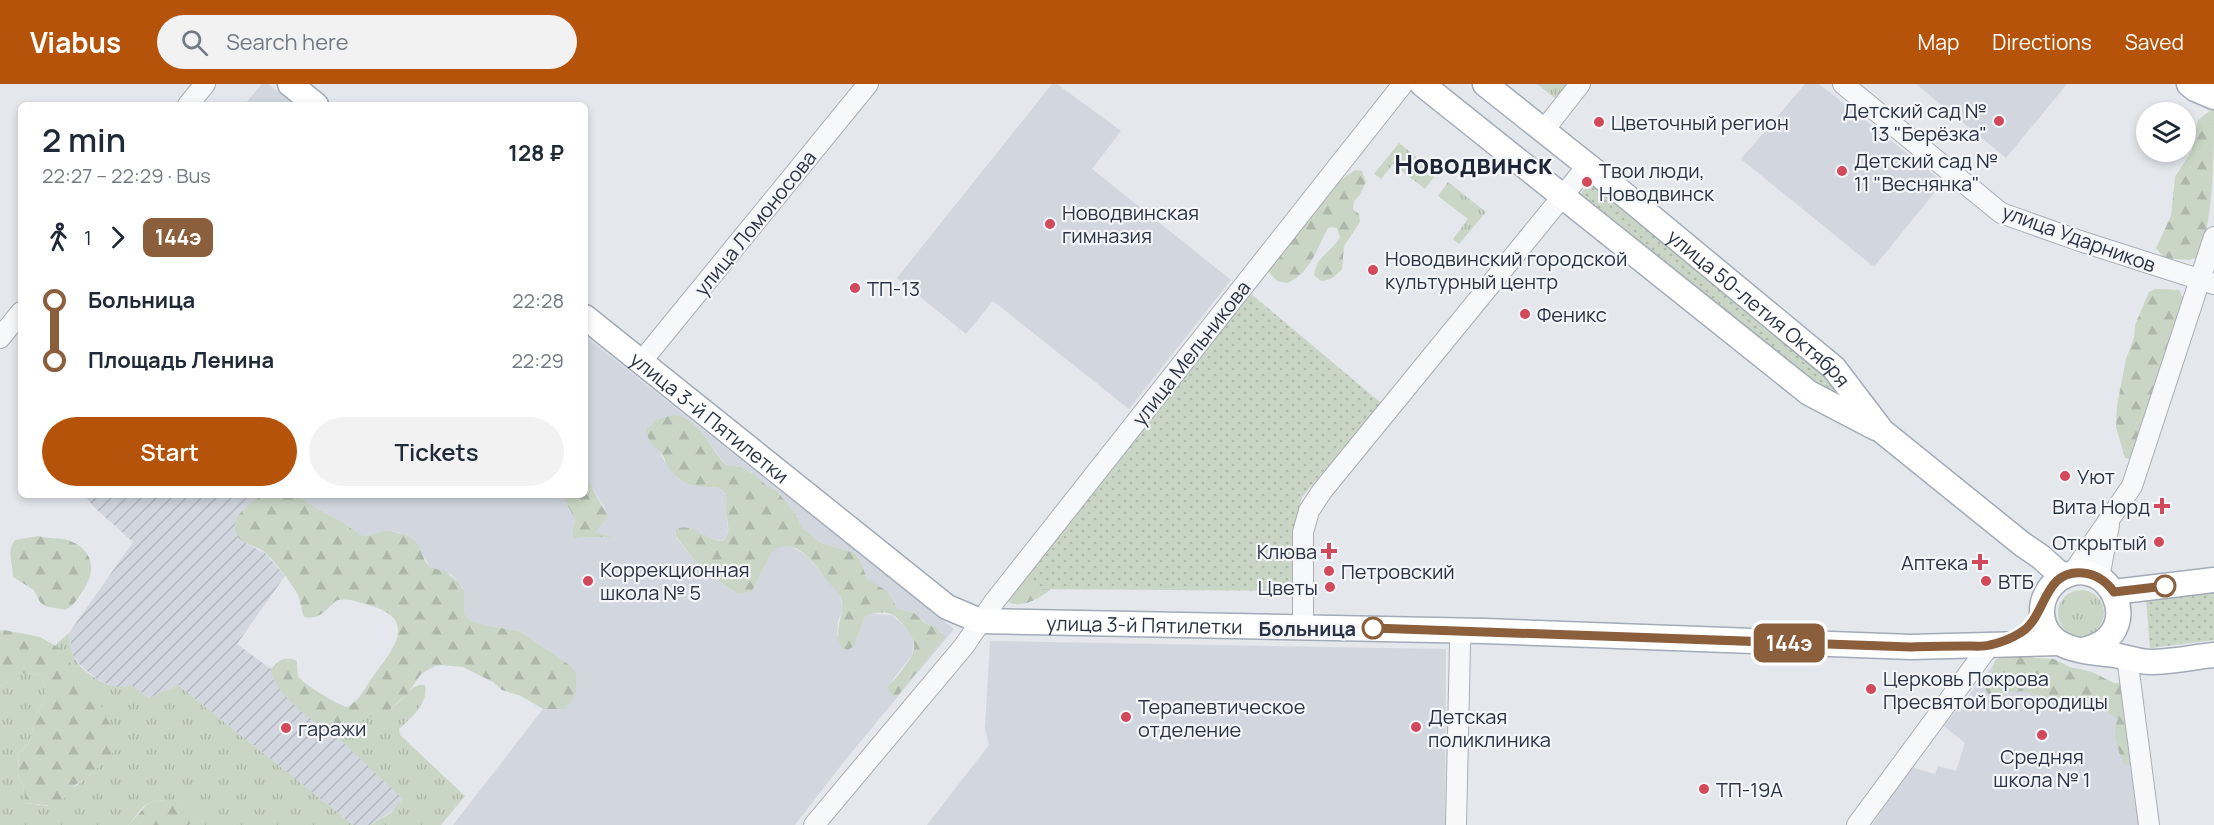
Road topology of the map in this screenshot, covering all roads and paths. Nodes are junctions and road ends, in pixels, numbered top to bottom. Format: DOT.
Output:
graph roads {
  1 [pos="205,84"];
  2 [pos="290,84"];
  3 [pos="868,84"];
  4 [pos="1403,84"];
  5 [pos="1422,84"];
  6 [pos="1485,84"];
  7 [pos="1580,84"];
  8 [pos="1843,84"];
  9 [pos="2189,84"];
  10 [pos="2214,97"];
  11 [pos="190,102"];
  12 [pos="312,102"];
  13 [pos="1544,130"];
  14 [pos="1588,165"];
  15 [pos="1562,196"];
  16 [pos="2214,237"];
  17 [pos="2208,282"];
  18 [pos="18,315"];
  19 [pos="588,319"];
  20 [pos="1,334"];
  21 [pos="641,362"];
  22 [pos="1882,431"];
  23 [pos="2110,517"];
  24 [pos="2214,580"];
  25 [pos="2056,586"];
  26 [pos="2111,595"];
  27 [pos="980,621"];
  28 [pos="1303,626"];
  29 [pos="1463,630"];
  30 [pos="2058,643"];
  31 [pos="1989,646"];
  32 [pos="2082,650"];
  33 [pos="2214,655"];
  34 [pos="2127,657"];
  35 [pos="814,825"];
  36 [pos="1456,825"];
  37 [pos="1857,825"];
  38 [pos="2149,825"];
  1 -- 11 [label="street"];
  2 -- 12 [label="main road"];
  3 -- 21 [label="street, улица Ломоносова"];
  4 -- 27 [label="street, улица Мельникова"];
  5 -- 15 [label="main road, улица 50-летия Октября"];
  6 -- 13 [label="main road, улица 50-летия Октября"];
  7 -- 13 [label="street"];
  8 -- 17 [label="street, улица Ударников"];
  9 -- 10 [label="main road"];
  13 -- 14 [label="main road, улица 50-летия Октября"];
  14 -- 15 [label="street"];
  14 -- 22 [label="main road, улица 50-летия Октября"];
  15 -- 22 [label="main road, улица 50-летия Октября"];
  15 -- 28 [label="street"];
  16 -- 17 [label="street"];
  17 -- 23 [label="street"];
  18 -- 20 [label="street"];
  19 -- 21 [label="main road, улица 3-й Пятилетки"];
  21 -- 27 [label="main road, улица 3-й Пятилетки"];
  22 -- 25 [label="main road, улица 50-летия Октября"];
  23 -- 25 [label="street"];
  23 -- 26 [label="street"];
  24 -- 26 [label="main road"];
  25 -- 26 [label="main road"];
  25 -- 30 [label="main road"];
  25 -- 31 [label="main road"];
  26 -- 32 [label="main road"];
  26 -- 34 [label="main road"];
  27 -- 28 [label="main road, улица 3-й Пятилетки"];
  27 -- 35 [label="street, улица Мельникова"];
  28 -- 29 [label="main road, улица 3-й Пятилетки"];
  29 -- 31 [label="main road, улица 3-й Пятилетки"];
  29 -- 36 [label="street"];
  30 -- 31 [label="main road, улица 3-й Пятилетки"];
  30 -- 32 [label="main road"];
  31 -- 37 [label="street"];
  32 -- 34 [label="main road"];
  33 -- 34 [label="main road"];
  34 -- 38 [label="street"];
}
